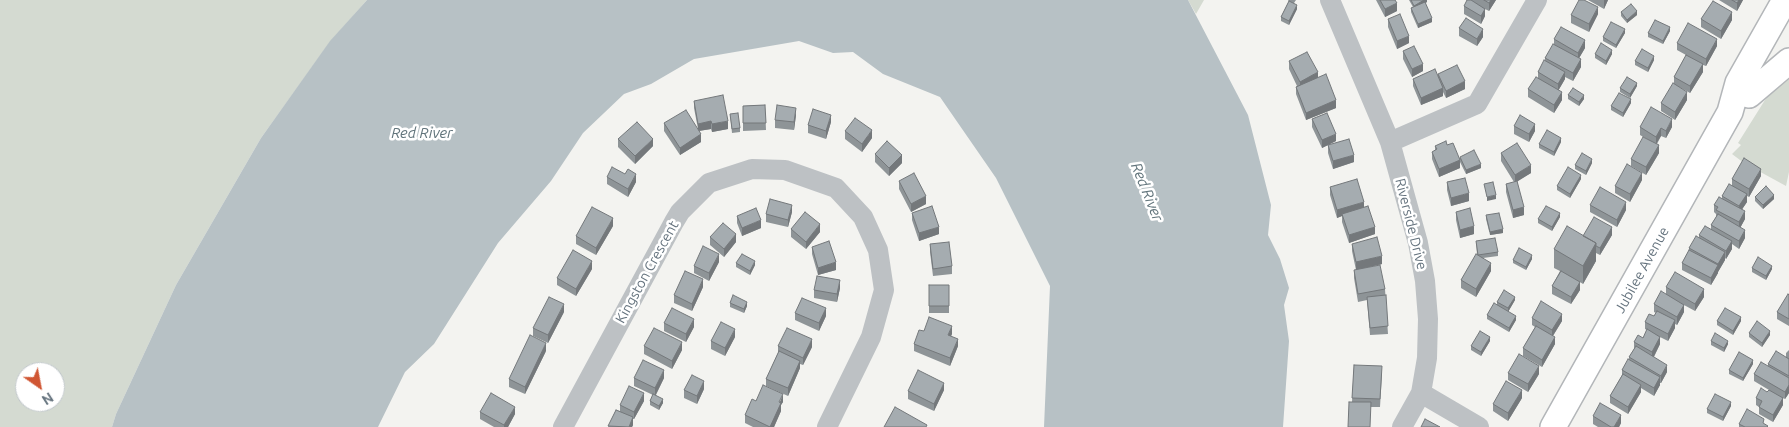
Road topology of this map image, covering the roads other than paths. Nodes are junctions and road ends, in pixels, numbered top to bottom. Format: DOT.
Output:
graph roads {
  1 [pos="1330,0"];
  2 [pos="1537,0"];
  3 [pos="1786,14"];
  4 [pos="1789,61"];
  5 [pos="1749,95"];
  6 [pos="1730,112"];
  7 [pos="1390,142"];
  8 [pos="1421,393"];
  9 [pos="563,427"];
  10 [pos="827,427"];
  11 [pos="1402,427"];
  12 [pos="1479,427"];
  13 [pos="1553,427"];
  1 -- 7 [label="street, Riverside Drive"];
  2 -- 7 [label="street"];
  3 -- 5 [label="main road, Jubilee Avenue"];
  3 -- 6 [label="main road, Jubilee Avenue"];
  4 -- 5 [label="main road"];
  5 -- 6 [label="main road, Jubilee Avenue"];
  6 -- 13 [label="main road, Jubilee Avenue"];
  7 -- 8 [label="street, Riverside Drive"];
  8 -- 11 [label="street, Riverside Drive"];
  8 -- 12 [label="street"];
  9 -- 10 [label="street, Kingston Crescent"];
}
